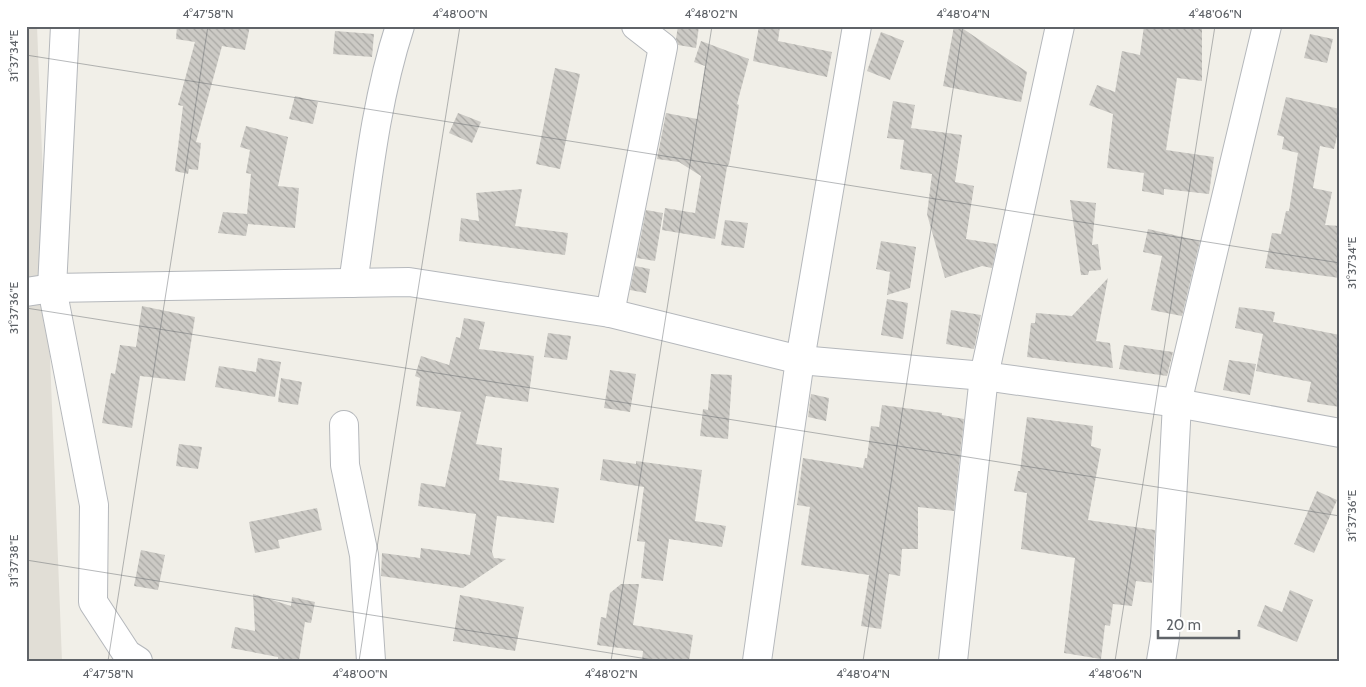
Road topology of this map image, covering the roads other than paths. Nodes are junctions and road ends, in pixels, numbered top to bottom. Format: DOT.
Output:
graph roads {
  1 [pos="65,26"];
  2 [pos="400,26"];
  3 [pos="636,26"];
  4 [pos="857,26"];
  5 [pos="1060,26"];
  6 [pos="1267,26"];
  7 [pos="353,284"];
  8 [pos="39,290"];
  9 [pos="610,313"];
  10 [pos="800,360"];
  11 [pos="984,376"];
  12 [pos="1177,404"];
  13 [pos="344,425"];
  14 [pos="1340,433"];
  15 [pos="138,661"];
  16 [pos="371,661"];
  17 [pos="757,661"];
  18 [pos="953,661"];
  19 [pos="1161,661"];
  1 -- 8 [label="street"];
  2 -- 7 [label="street"];
  3 -- 9 [label="street"];
  4 -- 10 [label="street"];
  5 -- 11 [label="street"];
  6 -- 12 [label="street"];
  7 -- 8 [label="street"];
  7 -- 9 [label="street"];
  8 -- 15 [label="street"];
  9 -- 10 [label="street"];
  10 -- 11 [label="street"];
  10 -- 17 [label="street"];
  11 -- 12 [label="street"];
  11 -- 18 [label="street"];
  12 -- 14 [label="street"];
  12 -- 19 [label="street"];
  13 -- 16 [label="street"];
}
